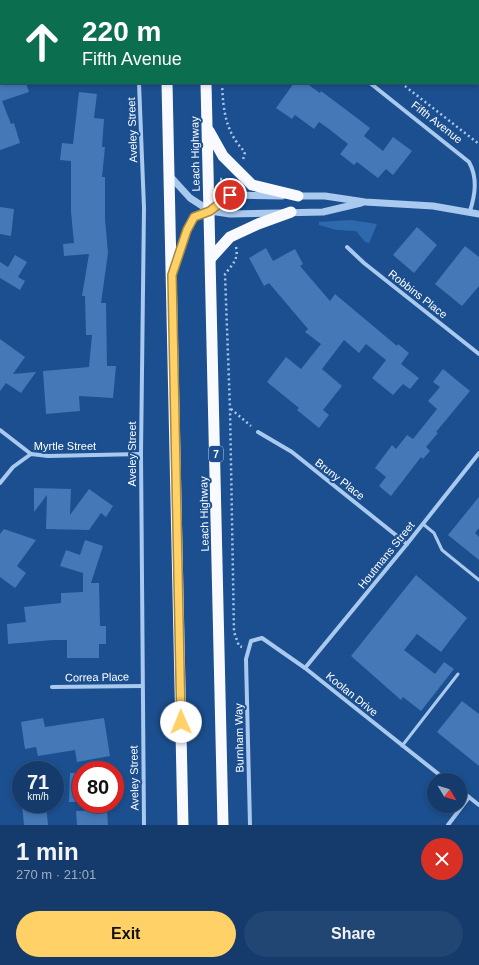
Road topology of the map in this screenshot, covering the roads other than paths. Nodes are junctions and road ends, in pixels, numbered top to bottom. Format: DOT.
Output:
graph roads {
  1 [pos="139,84"];
  2 [pos="167,84"];
  3 [pos="206,84"];
  4 [pos="371,84"];
  5 [pos="208,128"];
  6 [pos="169,174"];
  7 [pos="298,196"];
  8 [pos="365,202"];
  9 [pos="210,211"];
  10 [pos="470,211"];
  11 [pos="291,212"];
  12 [pos="479,214"];
  13 [pos="347,247"];
  14 [pos="211,258"];
  15 [pos="172,275"];
  16 [pos="479,354"];
  17 [pos="0,430"];
  18 [pos="258,432"];
  19 [pos="479,453"];
  20 [pos="30,454"];
  21 [pos="141,454"];
  22 [pos="0,483"];
  23 [pos="423,524"];
  24 [pos="408,544"];
  25 [pos="479,580"];
  26 [pos="247,650"];
  27 [pos="305,668"];
  28 [pos="458,674"];
  29 [pos="142,686"];
  30 [pos="52,687"];
  31 [pos="402,746"];
  32 [pos="437,773"];
  33 [pos="469,798"];
  34 [pos="479,805"];
  35 [pos="144,825"];
  36 [pos="183,825"];
  37 [pos="223,825"];
  38 [pos="250,825"];
  39 [pos="448,825"];
  1 -- 21 [label="street, Aveley Street"];
  2 -- 6 [label="highway"];
  3 -- 5 [label="highway, Leach Highway / 7"];
  4 -- 10 [label="street, Fifth Avenue"];
  5 -- 7 [label="highway"];
  5 -- 9 [label="highway, Leach Highway / 7"];
  6 -- 9 [label="street"];
  6 -- 15 [label="highway"];
  7 -- 8 [label="street"];
  7 -- 9 [label="street"];
  8 -- 10 [label="street"];
  8 -- 11 [label="street"];
  9 -- 11 [label="street"];
  9 -- 14 [label="highway, Leach Highway / 7"];
  9 -- 15 [label="street"];
  10 -- 12 [label="street"];
  11 -- 14 [label="highway"];
  13 -- 16 [label="street, Robbins Place"];
  14 -- 37 [label="highway, Leach Highway / 7"];
  15 -- 36 [label="highway"];
  17 -- 20 [label="street"];
  18 -- 24 [label="street, Bruny Place"];
  19 -- 23 [label="street, Houtmans Street"];
  20 -- 21 [label="street, Myrtle Street"];
  20 -- 22 [label="street, Myrtle Street"];
  21 -- 29 [label="street, Aveley Street"];
  23 -- 24 [label="street, Houtmans Street"];
  23 -- 25 [label="lane"];
  24 -- 27 [label="street, Houtmans Street"];
  26 -- 27 [label="street, Koolan Drive"];
  26 -- 38 [label="street, Burnham Way"];
  27 -- 31 [label="street, Koolan Drive"];
  28 -- 31 [label="lane"];
  29 -- 30 [label="street, Correa Place"];
  29 -- 35 [label="street, Aveley Street"];
  31 -- 32 [label="street, Koolan Drive"];
  33 -- 34 [label="street"];
  33 -- 39 [label="street"];
}
